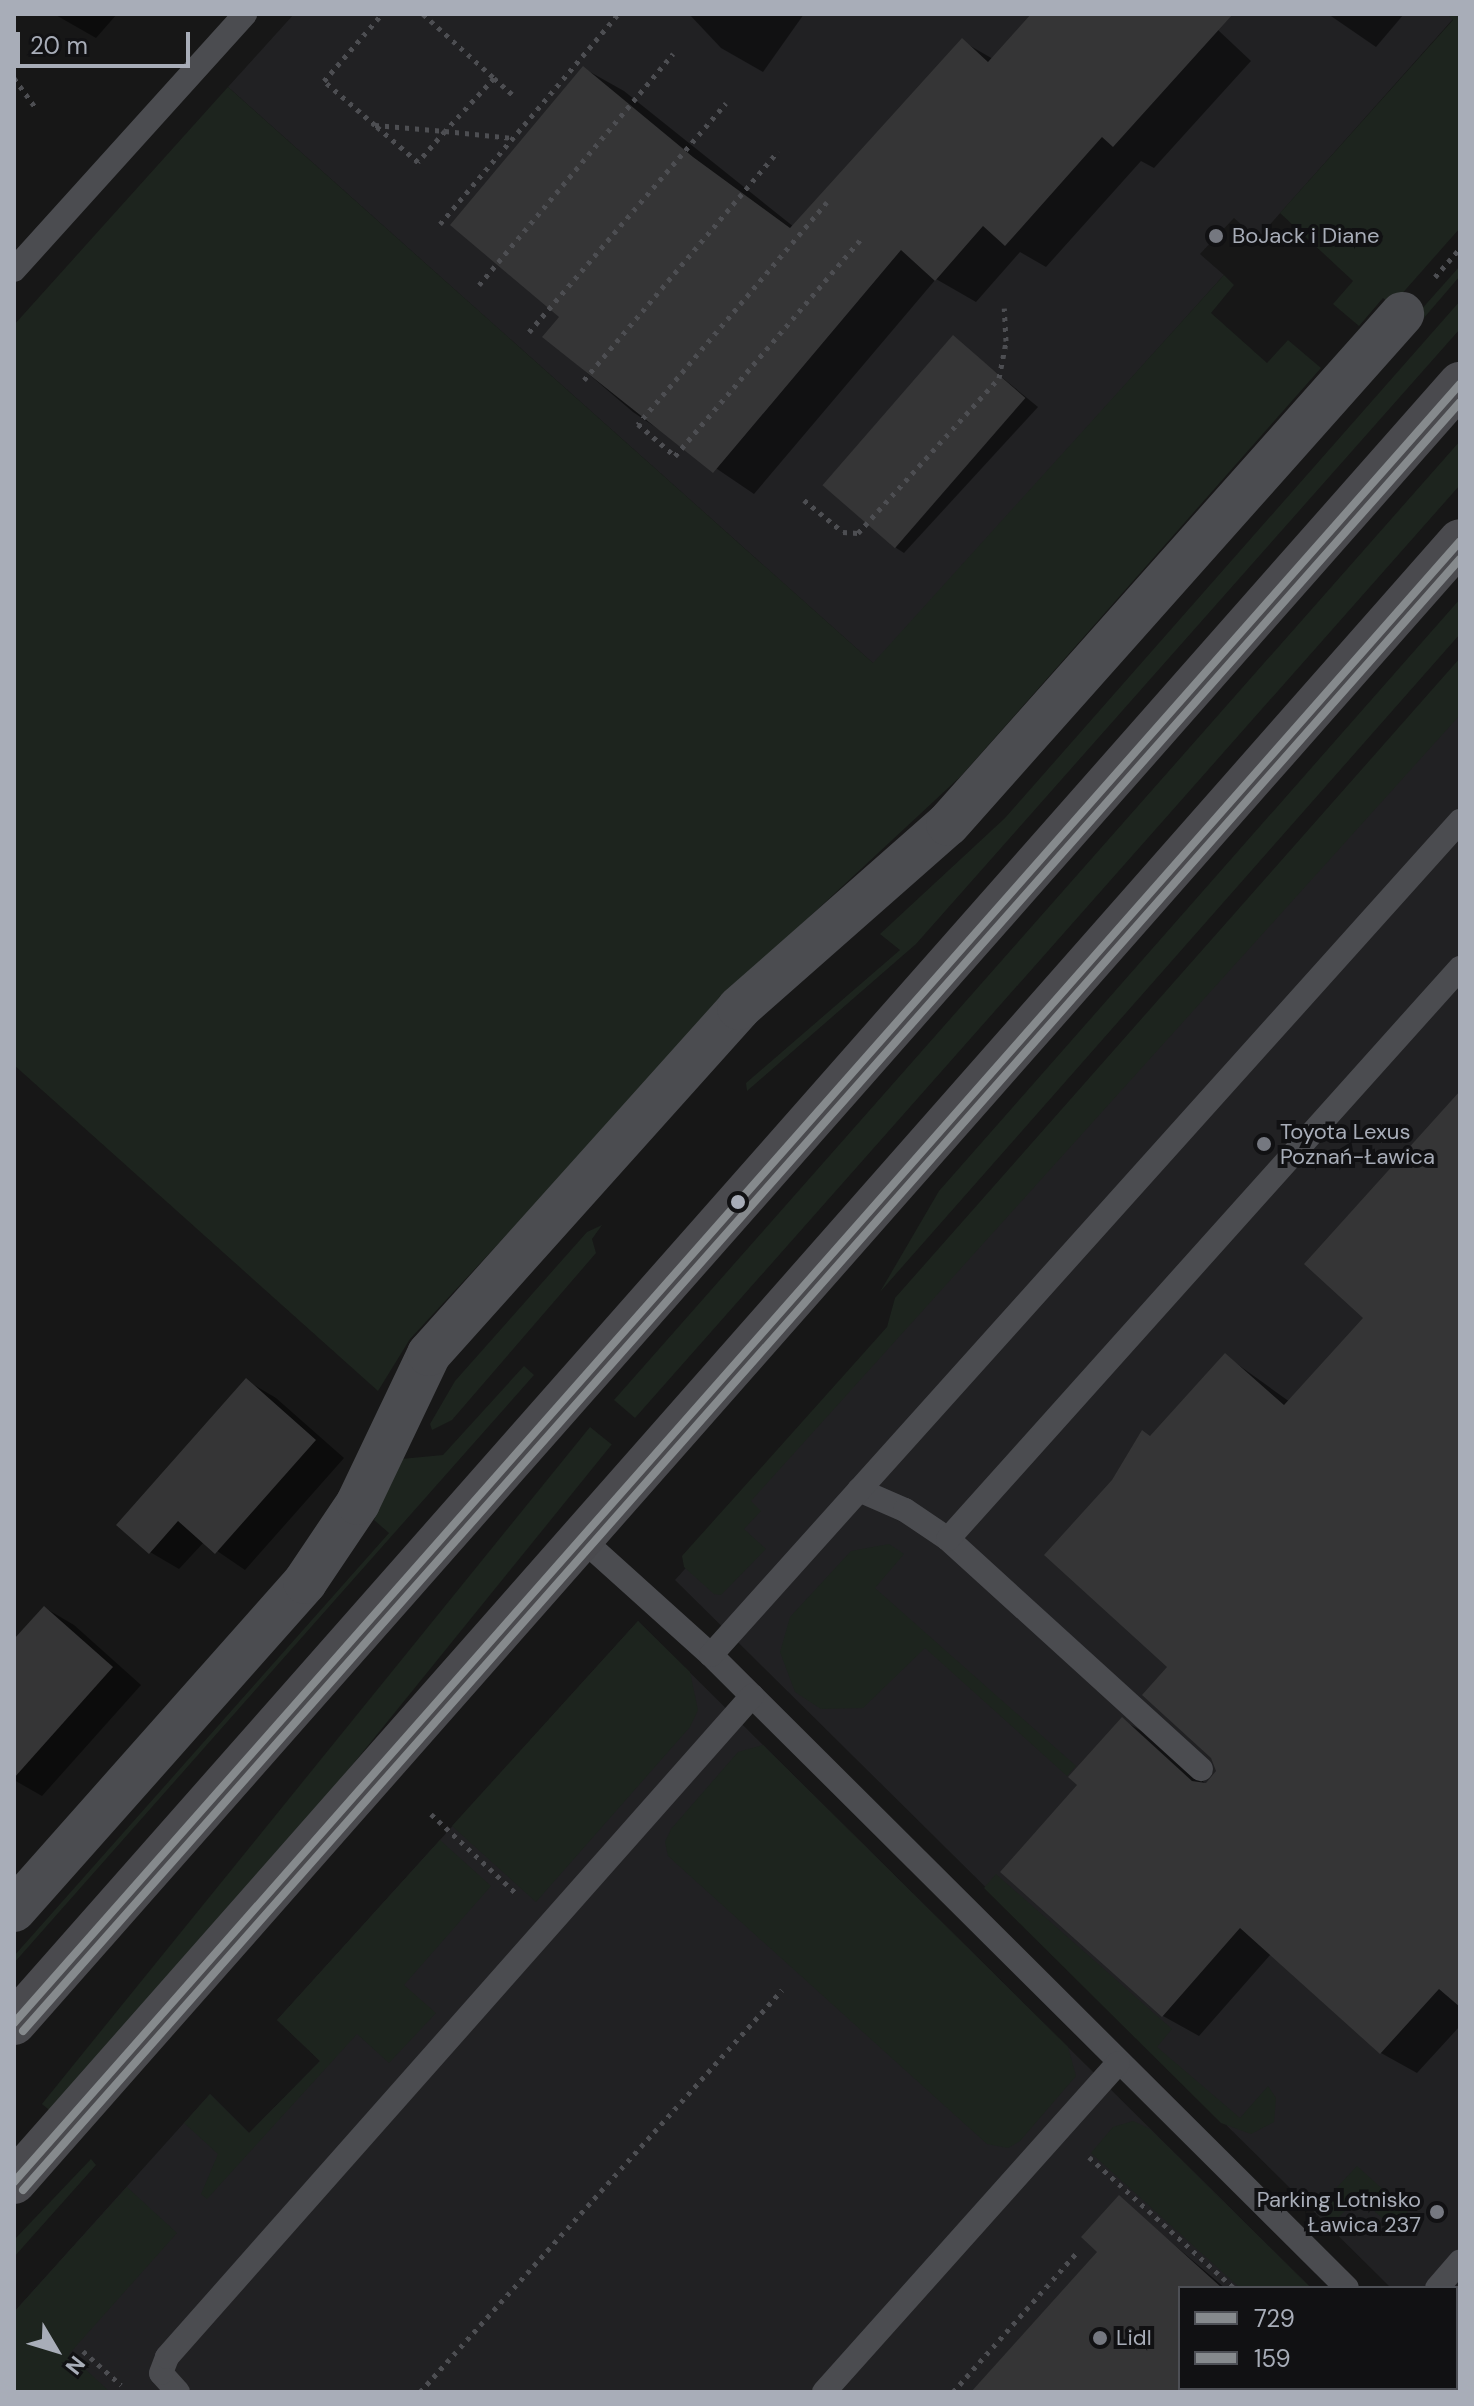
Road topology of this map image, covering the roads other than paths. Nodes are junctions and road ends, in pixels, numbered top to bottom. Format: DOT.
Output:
graph roads {
  1 [pos="245,14"];
  2 [pos="14,270"];
  3 [pos="1402,314"];
  4 [pos="1460,384"];
  5 [pos="1460,541"];
  6 [pos="1460,821"];
  7 [pos="1460,968"];
  8 [pos="859,1490"];
  9 [pos="581,1538"];
  10 [pos="948,1539"];
  11 [pos="711,1655"];
  12 [pos="752,1696"];
  13 [pos="1201,1769"];
  14 [pos="14,1910"];
  15 [pos="14,2023"];
  16 [pos="1118,2063"];
  17 [pos="14,2182"];
  18 [pos="1460,2262"];
  19 [pos="1345,2286"];
  20 [pos="1439,2286"];
  21 [pos="178,2392"];
  22 [pos="824,2392"];
  1 -- 2 [label="lane"];
  3 -- 14 [label="street"];
  4 -- 15 [label="main road"];
  5 -- 9 [label="main road"];
  6 -- 8 [label="lane"];
  7 -- 10 [label="lane"];
  8 -- 10 [label="lane"];
  8 -- 11 [label="lane"];
  9 -- 11 [label="lane"];
  9 -- 17 [label="main road"];
  10 -- 13 [label="lane"];
  11 -- 12 [label="lane"];
  12 -- 16 [label="lane"];
  12 -- 21 [label="lane"];
  16 -- 19 [label="lane"];
  16 -- 22 [label="lane"];
  18 -- 20 [label="lane"];
}
